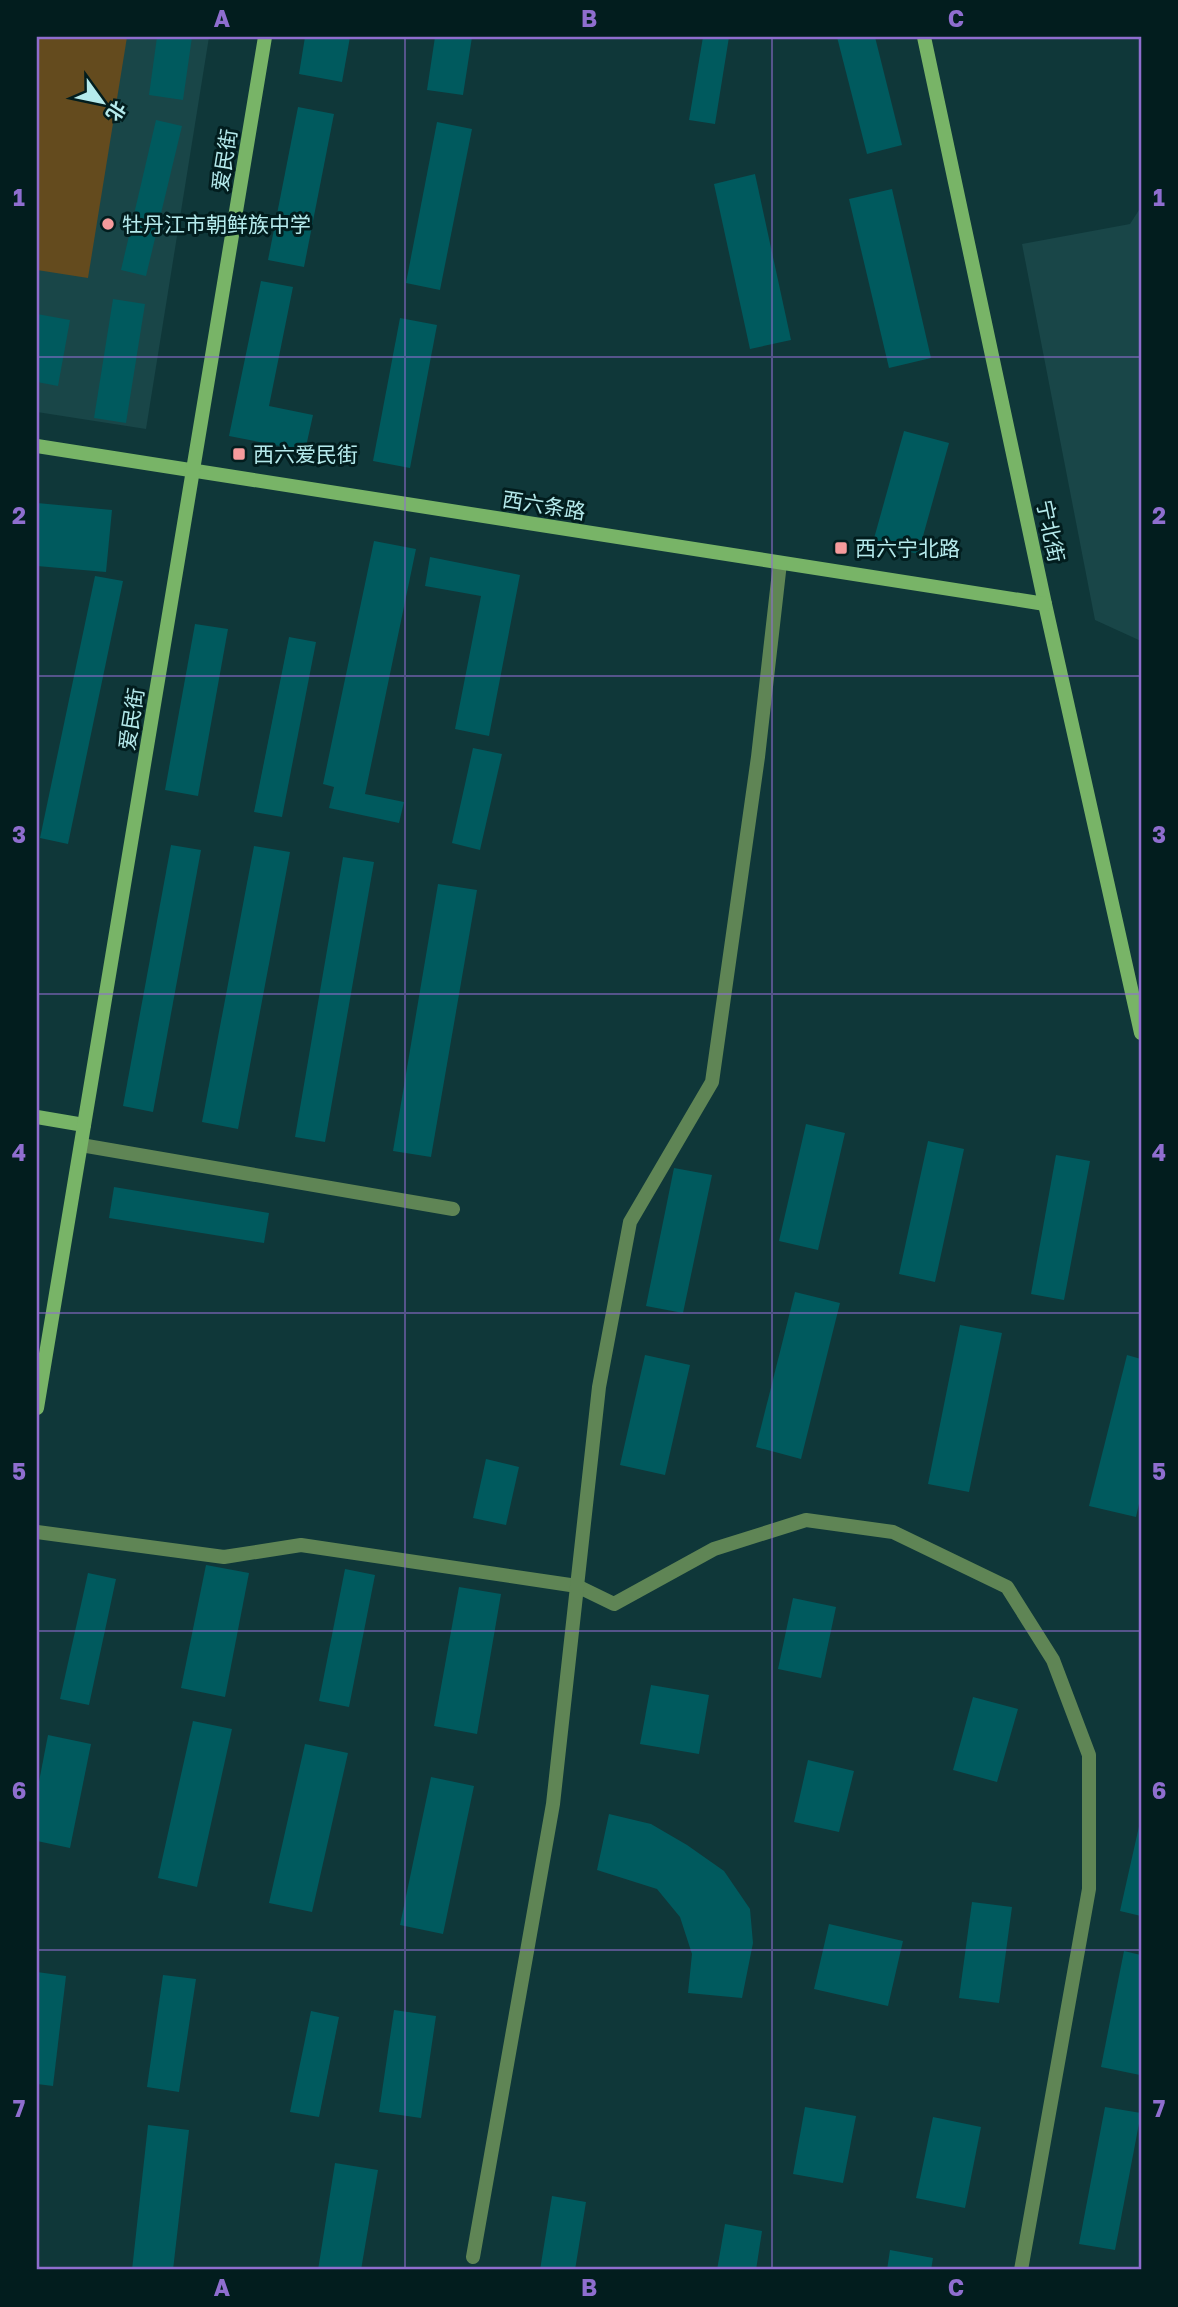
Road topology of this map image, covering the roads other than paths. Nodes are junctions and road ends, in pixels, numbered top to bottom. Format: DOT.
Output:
graph roads {
  1 [pos="265,37"];
  2 [pos="924,37"];
  3 [pos="37,446"];
  4 [pos="194,471"];
  5 [pos="780,563"];
  6 [pos="1045,604"];
  7 [pos="1141,1032"];
  8 [pos="37,1116"];
  9 [pos="84,1125"];
  10 [pos="81,1145"];
  11 [pos="453,1209"];
  12 [pos="37,1408"];
  13 [pos="37,1532"];
  14 [pos="577,1586"];
  15 [pos="473,2257"];
  16 [pos="1021,2270"];
  1 -- 4 [label="street, 爱民街"];
  2 -- 6 [label="street, 宁北街"];
  3 -- 4 [label="street, 西六条路"];
  4 -- 5 [label="street, 西六条路"];
  4 -- 9 [label="street, 爱民街"];
  5 -- 6 [label="street, 西六条路"];
  5 -- 14 [label="street"];
  6 -- 7 [label="street, 宁北街"];
  8 -- 9 [label="street"];
  9 -- 10 [label="street, 爱民街"];
  10 -- 11 [label="street"];
  10 -- 12 [label="street, 爱民街"];
  13 -- 14 [label="street"];
  14 -- 15 [label="street"];
  14 -- 16 [label="street"];
}
